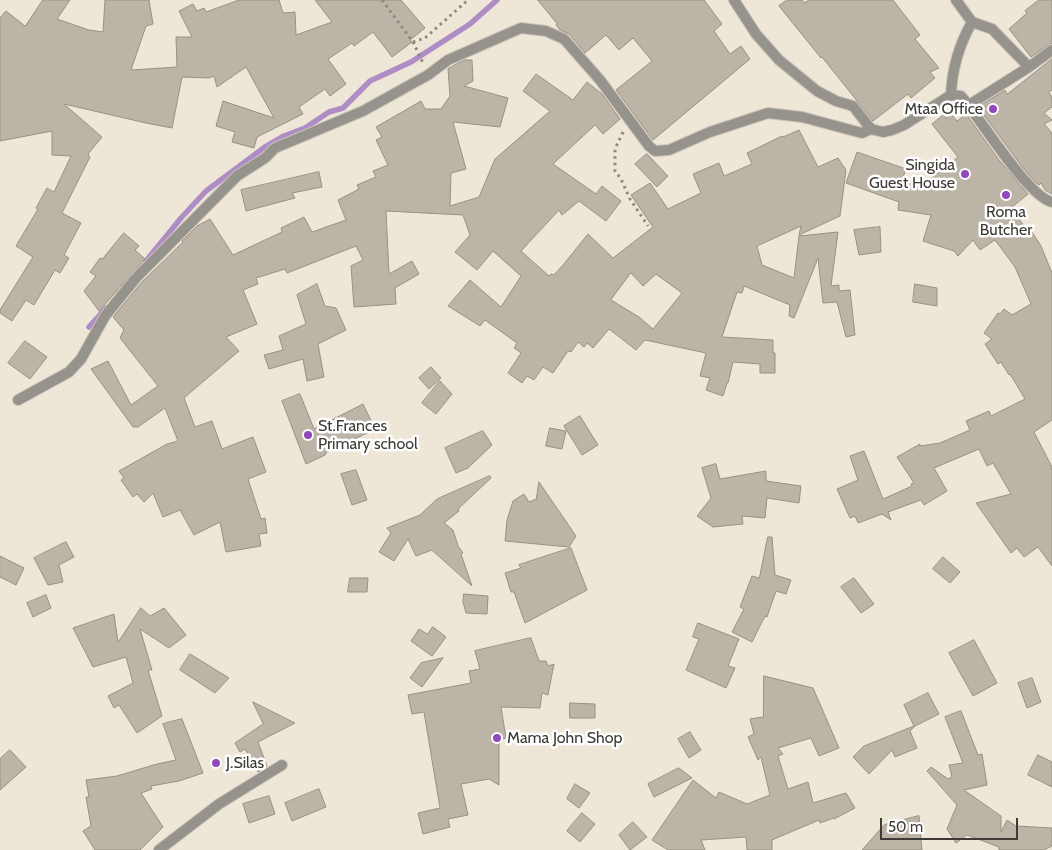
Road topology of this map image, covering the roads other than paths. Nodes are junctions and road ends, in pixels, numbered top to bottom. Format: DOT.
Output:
graph roads {
  1 [pos="734,0"];
  2 [pos="956,0"];
  3 [pos="972,22"];
  4 [pos="1052,50"];
  5 [pos="1029,67"];
  6 [pos="951,95"];
  7 [pos="969,106"];
  8 [pos="871,129"];
  9 [pos="1052,202"];
  10 [pos="18,400"];
  11 [pos="282,765"];
  12 [pos="159,850"];
  1 -- 8 [label="street"];
  2 -- 3 [label="street"];
  3 -- 5 [label="street"];
  3 -- 6 [label="street"];
  4 -- 5 [label="street"];
  5 -- 7 [label="street"];
  6 -- 7 [label="street"];
  6 -- 8 [label="street"];
  7 -- 9 [label="street"];
  8 -- 10 [label="street"];
  11 -- 12 [label="street"];
}
